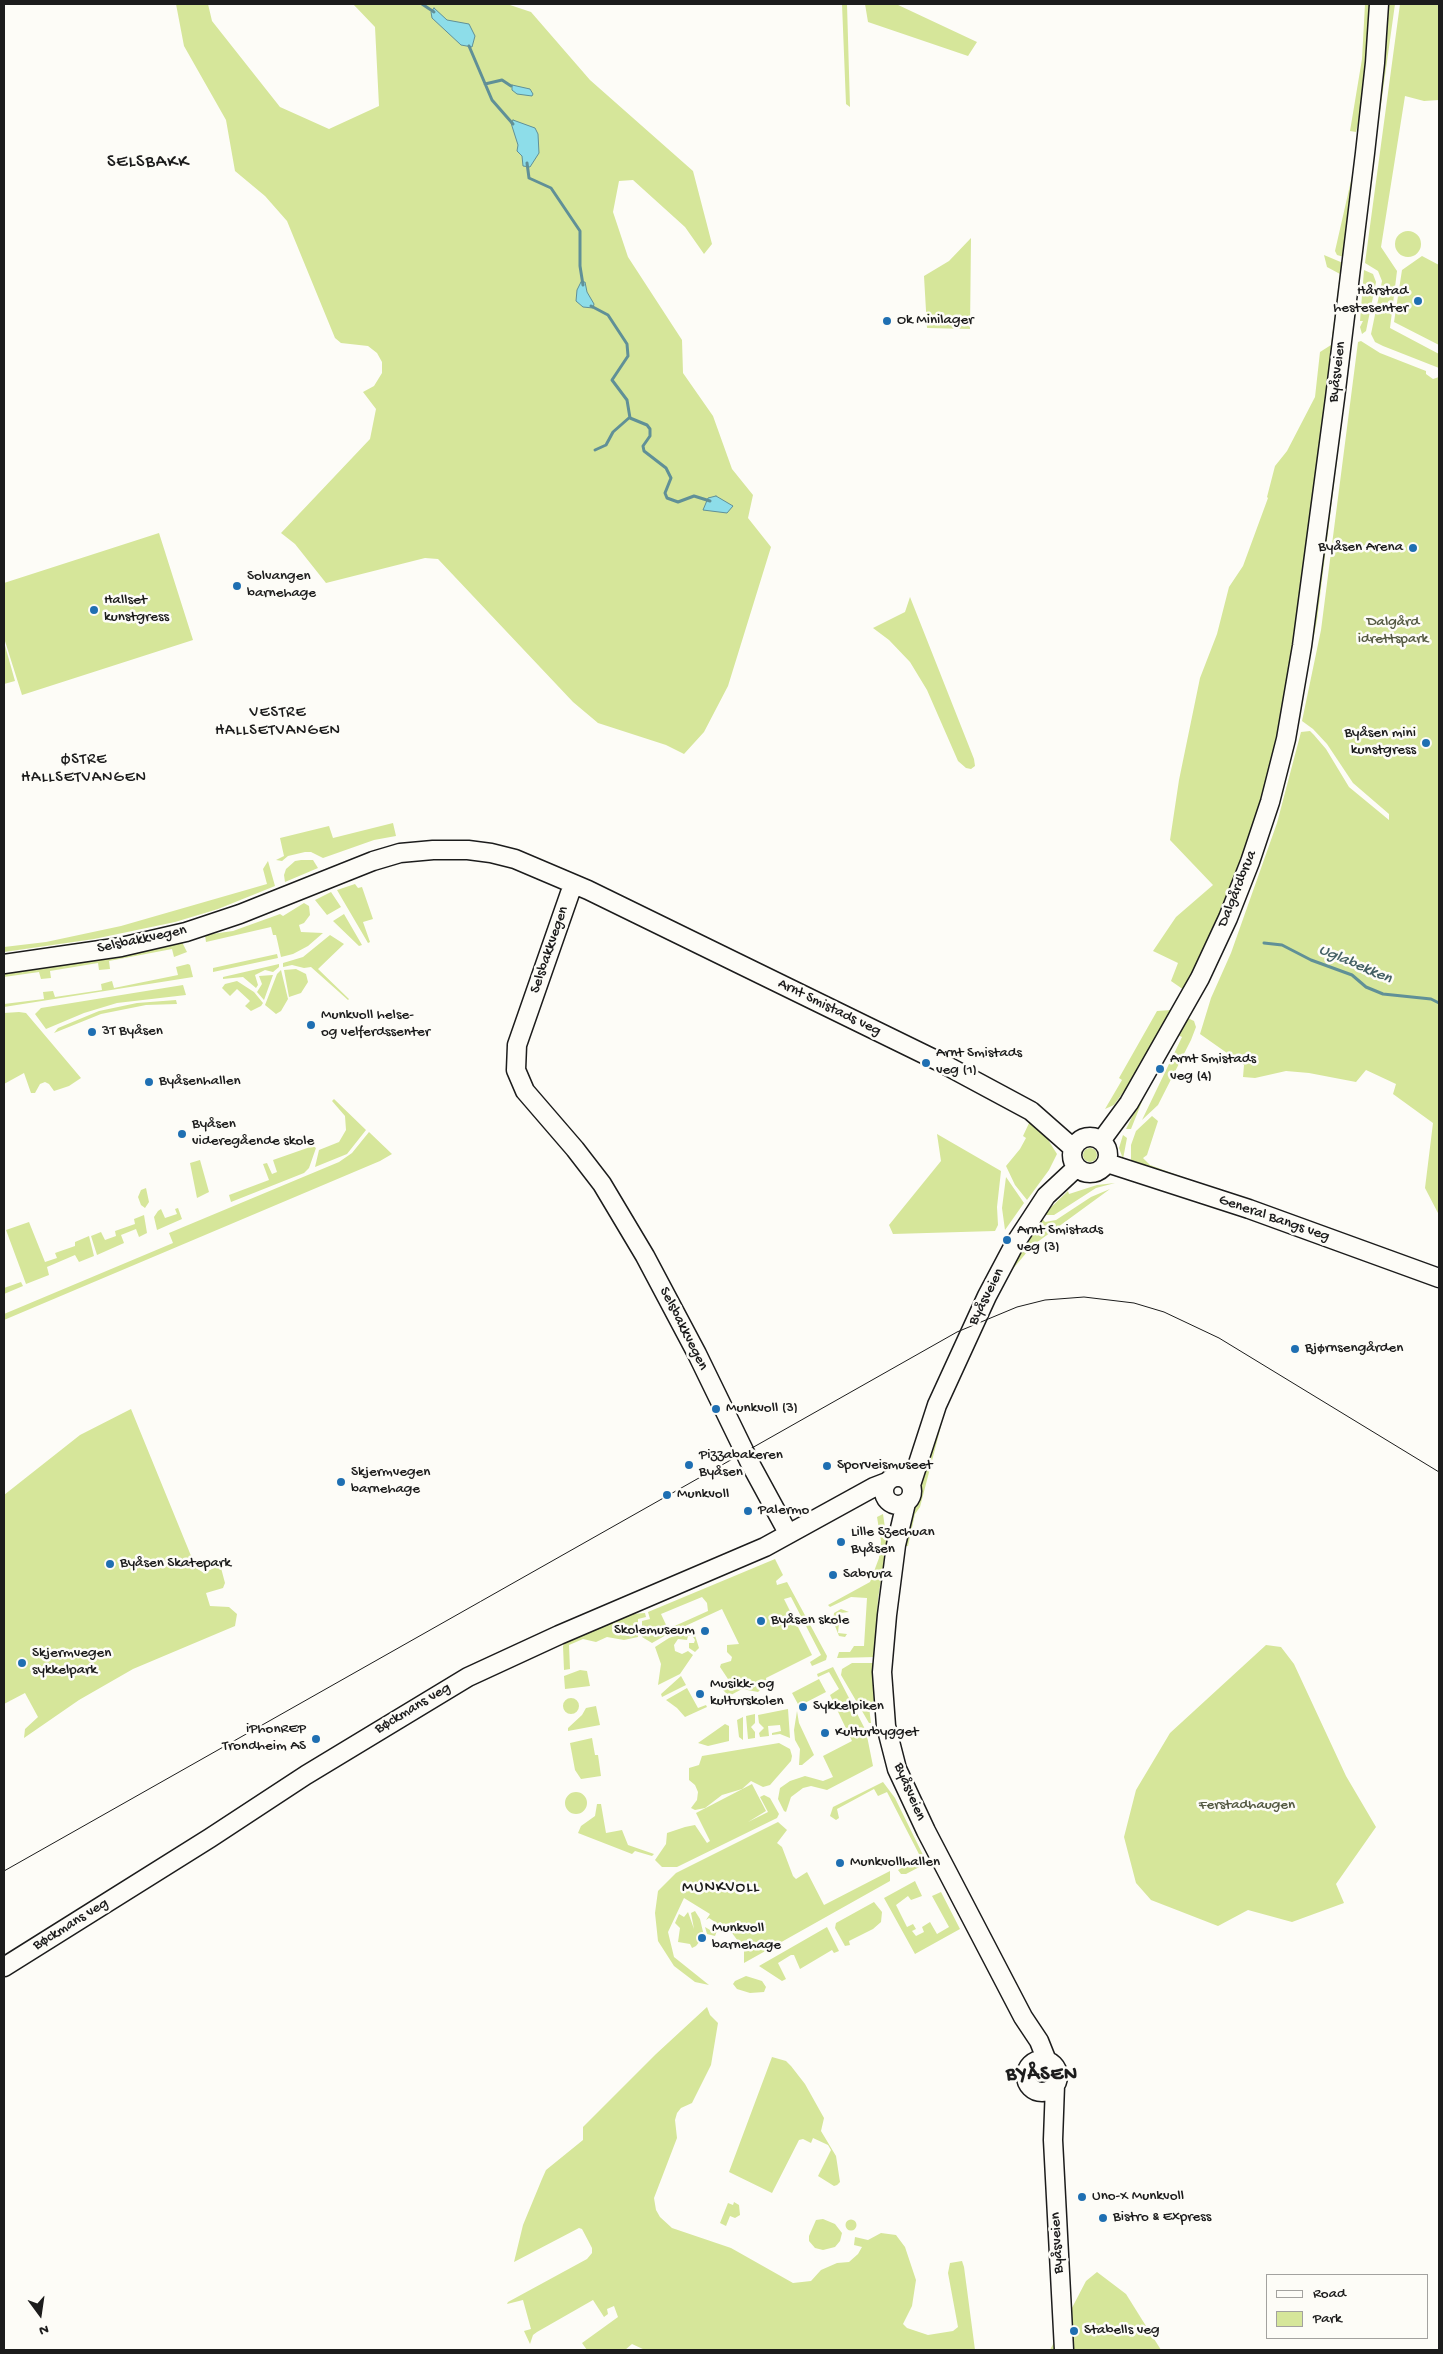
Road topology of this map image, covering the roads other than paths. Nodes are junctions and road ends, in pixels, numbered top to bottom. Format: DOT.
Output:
graph roads {
  1 [pos="1379,4"];
  2 [pos="1286,739"];
  3 [pos="575,885"];
  4 [pos="4,964"];
  5 [pos="1101,1140"];
  6 [pos="1073,1148"];
  7 [pos="1107,1163"];
  8 [pos="1076,1168"];
  9 [pos="1439,1278"];
  10 [pos="896,1492"];
  11 [pos="788,1534"];
  12 [pos="4,1967"];
  13 [pos="1023,2017"];
  14 [pos="1047,2060"];
  15 [pos="1029,2066"];
  16 [pos="1055,2085"];
  17 [pos="1032,2089"];
  18 [pos="1053,2136"];
  19 [pos="1064,2350"];
  1 -- 2 [label="main road, Byåsveien"];
  2 -- 5 [label="main road, Dalgårdbrua"];
  3 -- 4 [label="main road, Selsbakkvegen"];
  3 -- 6 [label="main road, Arnt Smistads veg"];
  3 -- 11 [label="main road, Selsbakkvegen"];
  5 -- 6 [label="main road"];
  5 -- 7 [label="main road"];
  6 -- 8 [label="main road"];
  7 -- 8 [label="main road"];
  7 -- 9 [label="main road, General Bangs veg"];
  8 -- 10 [label="main road, Byåsveien"];
  10 -- 11 [label="main road, Bøckmans veg"];
  10 -- 13 [label="main road, Byåsveien"];
  11 -- 12 [label="main road, Bøckmans veg"];
  13 -- 14 [label="main road, Byåsveien"];
  13 -- 15 [label="main road, Byåsveien"];
  14 -- 15 [label="main road"];
  14 -- 16 [label="main road"];
  15 -- 17 [label="main road"];
  16 -- 17 [label="main road"];
  16 -- 18 [label="main road, Byåsveien"];
  17 -- 18 [label="main road, Byåsveien"];
  18 -- 19 [label="main road, Byåsveien"];
}
